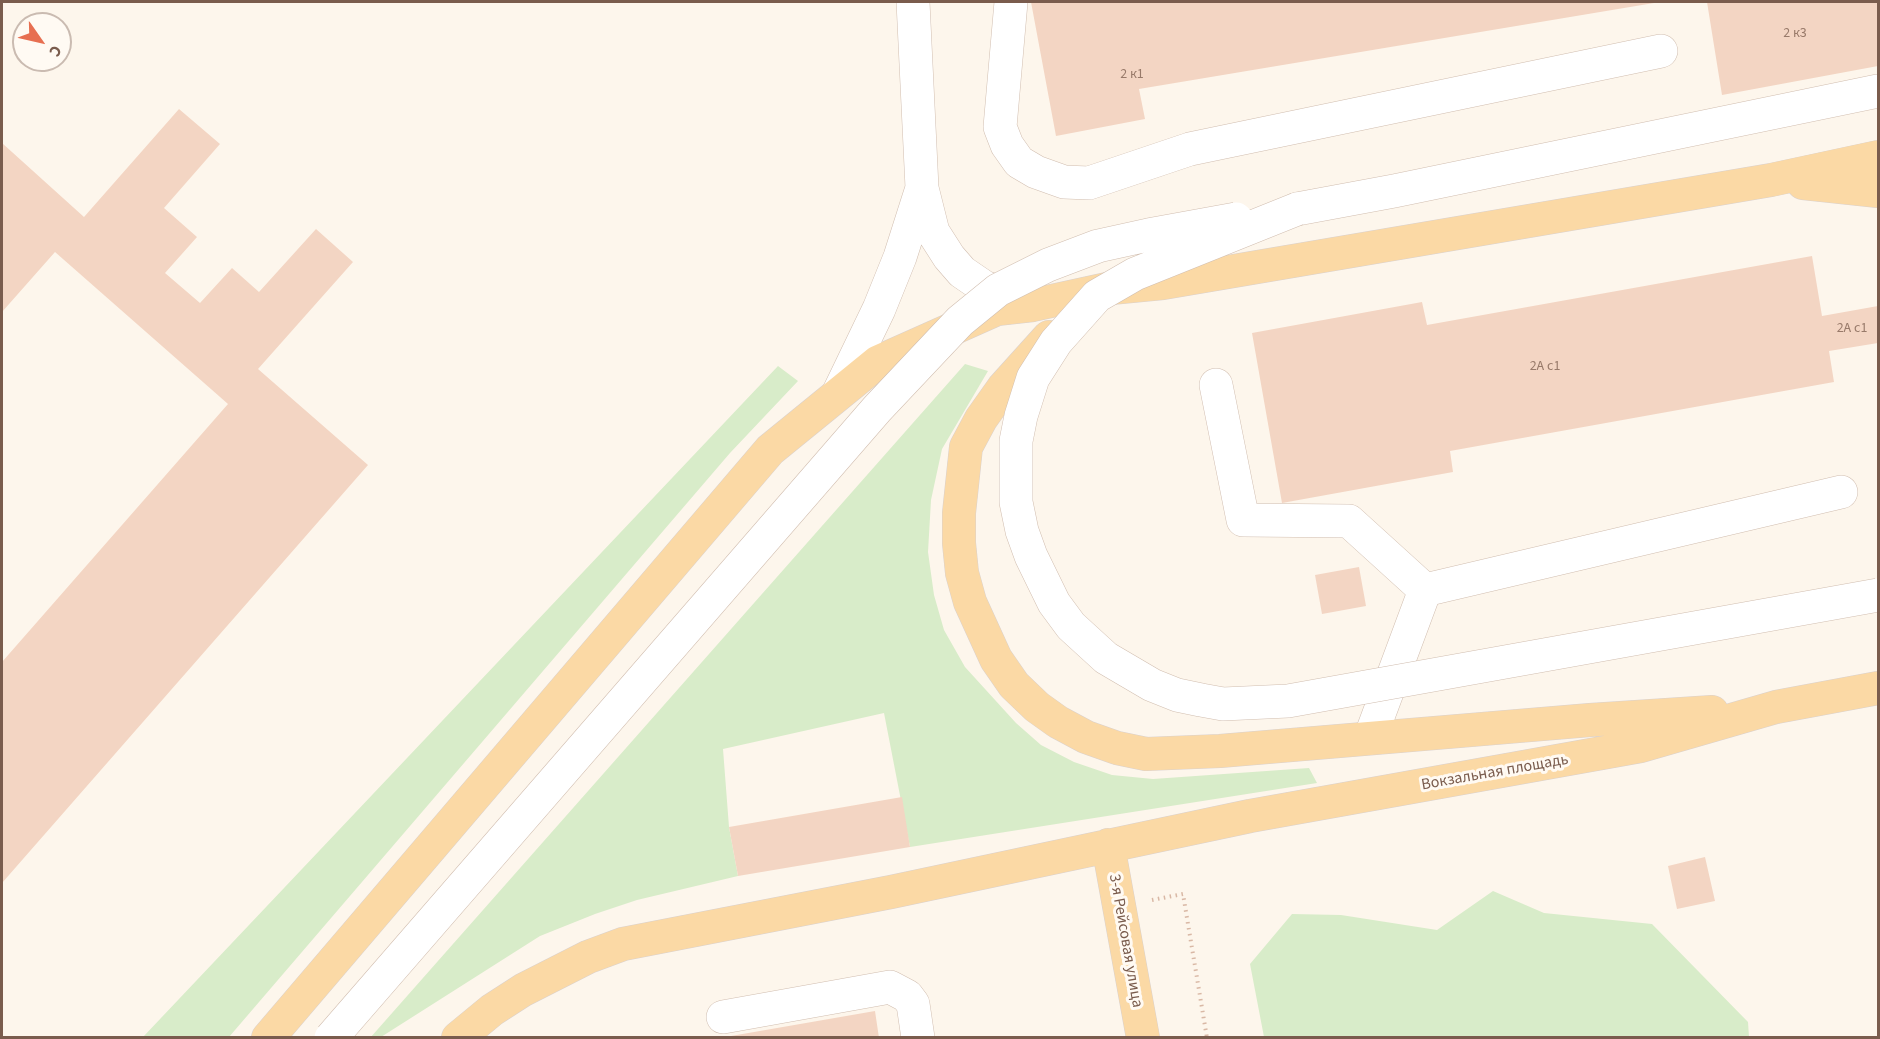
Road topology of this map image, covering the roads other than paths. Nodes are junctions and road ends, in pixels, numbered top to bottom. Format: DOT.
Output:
graph roads {
  1 [pos="913,2"];
  2 [pos="1011,2"];
  3 [pos="1661,51"];
  4 [pos="1878,91"];
  5 [pos="1878,157"];
  6 [pos="1771,180"];
  7 [pos="922,188"];
  8 [pos="1878,190"];
  9 [pos="1297,209"];
  10 [pos="1112,288"];
  11 [pos="1033,305"];
  12 [pos="1216,385"];
  13 [pos="839,392"];
  14 [pos="1841,492"];
  15 [pos="1425,590"];
  16 [pos="1878,595"];
  17 [pos="1878,688"];
  18 [pos="1776,707"];
  19 [pos="1370,738"];
  20 [pos="1108,845"];
  21 [pos="723,1017"];
  22 [pos="268,1038"];
  23 [pos="331,1038"];
  24 [pos="458,1038"];
  25 [pos="918,1038"];
  26 [pos="1143,1038"];
  1 -- 7 [label="street"];
  2 -- 3 [label="street"];
  4 -- 9 [label="street"];
  5 -- 6 [label="main road"];
  6 -- 8 [label="main road"];
  6 -- 10 [label="main road"];
  7 -- 11 [label="street"];
  7 -- 13 [label="street"];
  9 -- 16 [label="street, bridge"];
  9 -- 23 [label="street, bridge"];
  10 -- 11 [label="main road"];
  10 -- 19 [label="main road"];
  11 -- 13 [label="main road"];
  12 -- 15 [label="street"];
  13 -- 22 [label="main road"];
  14 -- 15 [label="street"];
  15 -- 19 [label="street"];
  17 -- 18 [label="main road, Вокзальная площадь"];
  18 -- 19 [label="main road"];
  18 -- 20 [label="main road, Вокзальная площадь"];
  20 -- 24 [label="main road, Вокзальная площадь"];
  20 -- 26 [label="main road, 3-я Рейсовая улица"];
  21 -- 25 [label="street"];
}
